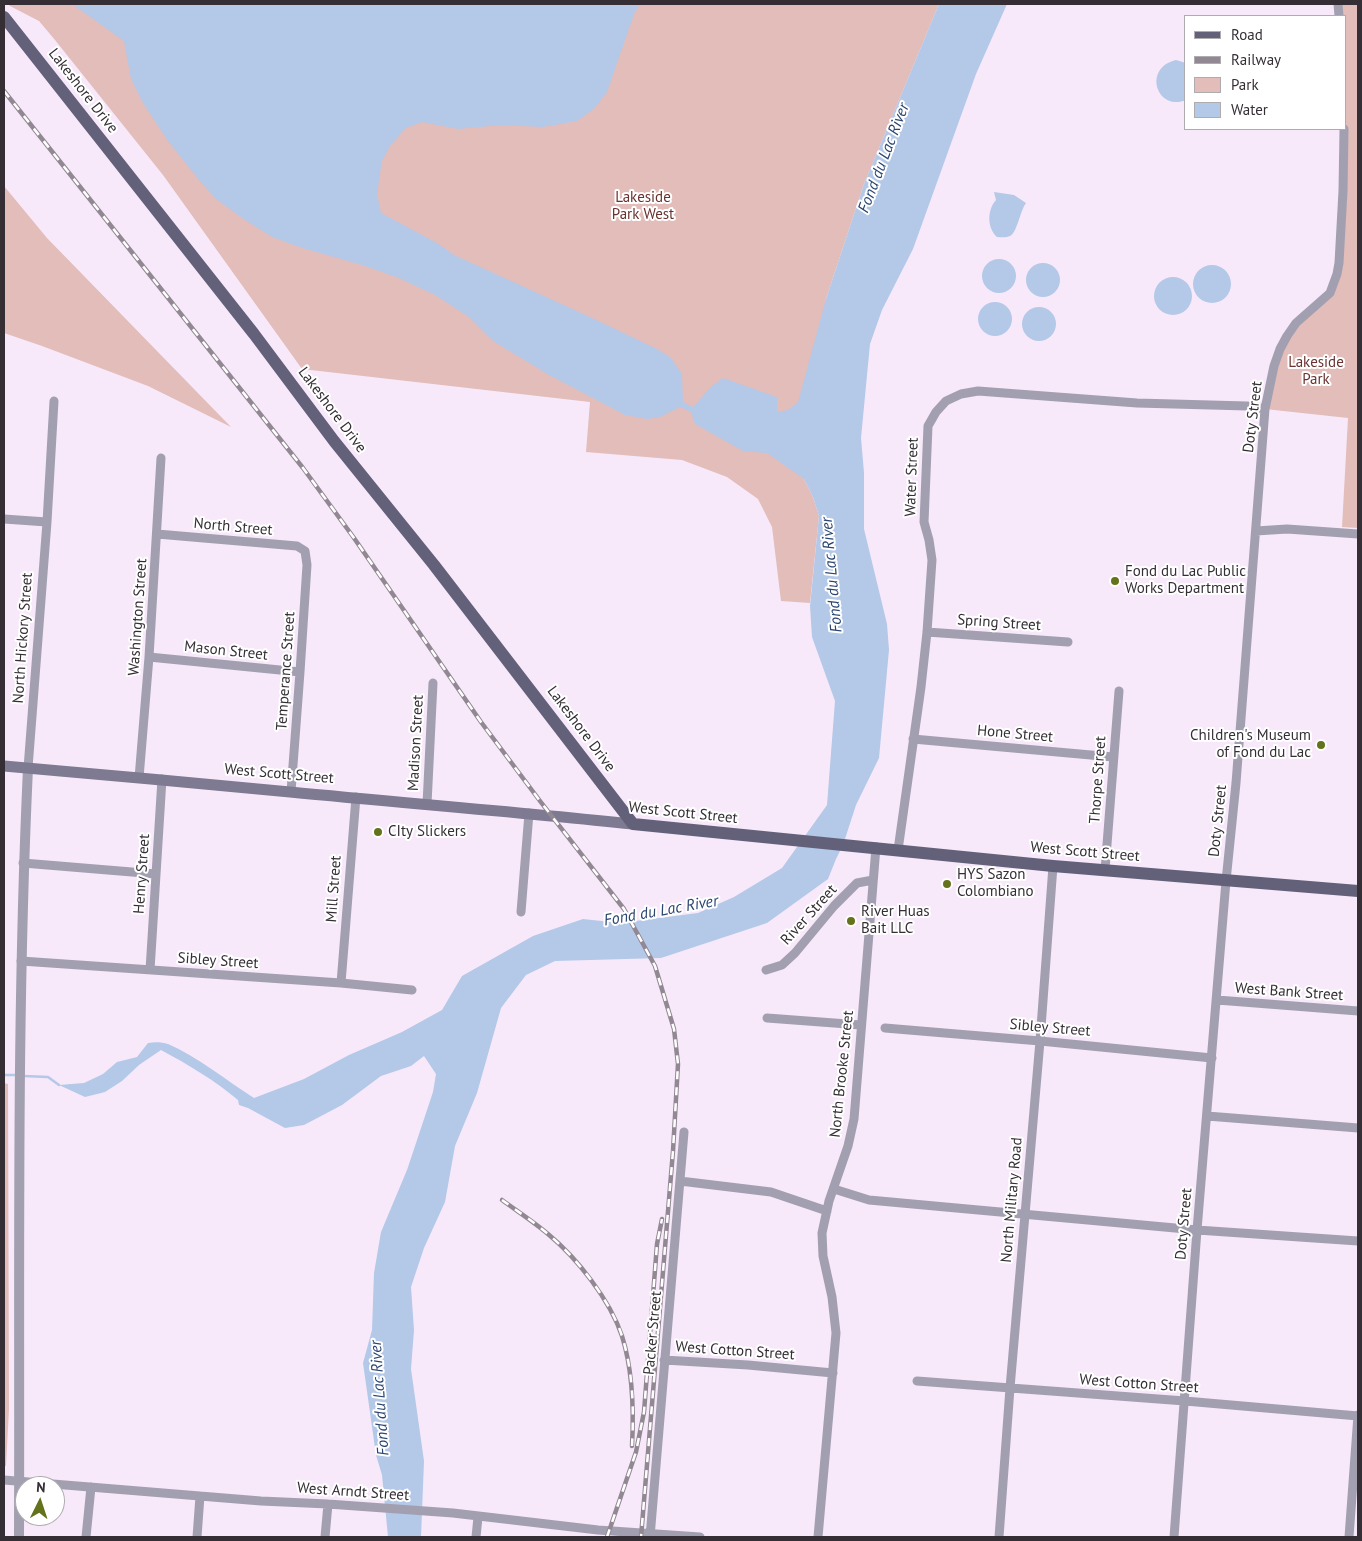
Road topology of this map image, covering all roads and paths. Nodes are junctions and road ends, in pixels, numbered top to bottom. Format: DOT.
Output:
graph roads {
  1 [pos="4,18"];
  2 [pos="1344,130"];
  3 [pos="54,401"];
  4 [pos="1265,409"];
  5 [pos="162,458"];
  6 [pos="4,520"];
  7 [pos="47,522"];
  8 [pos="1256,531"];
  9 [pos="157,534"];
  10 [pos="1358,534"];
  11 [pos="305,551"];
  12 [pos="927,632"];
  13 [pos="1068,642"];
  14 [pos="149,657"];
  15 [pos="300,672"];
  16 [pos="433,683"];
  17 [pos="1119,692"];
  18 [pos="914,739"];
  19 [pos="1113,757"];
  20 [pos="4,766"];
  21 [pos="28,768"];
  22 [pos="139,778"];
  23 [pos="162,779"];
  24 [pos="291,792"];
  25 [pos="356,797"];
  26 [pos="427,804"];
  27 [pos="529,813"];
  28 [pos="633,824"];
  29 [pos="876,847"];
  30 [pos="898,850"];
  31 [pos="24,863"];
  32 [pos="1053,866"];
  33 [pos="1105,870"];
  34 [pos="156,874"];
  35 [pos="873,880"];
  36 [pos="1226,881"];
  37 [pos="1358,891"];
  38 [pos="521,912"];
  39 [pos="21,961"];
  40 [pos="150,970"];
  41 [pos="766,970"];
  42 [pos="341,983"];
  43 [pos="412,990"];
  44 [pos="1217,1000"];
  45 [pos="1358,1011"];
  46 [pos="768,1018"];
  47 [pos="861,1025"];
  48 [pos="885,1028"];
  49 [pos="1040,1041"];
  50 [pos="1212,1058"];
  51 [pos="1207,1116"];
  52 [pos="1358,1128"];
  53 [pos="684,1132"];
  54 [pos="680,1181"];
  55 [pos="834,1189"];
  56 [pos="827,1210"];
  57 [pos="1024,1214"];
  58 [pos="1197,1230"];
  59 [pos="1358,1241"];
  60 [pos="664,1360"];
  61 [pos="833,1373"];
  62 [pos="917,1381"];
  63 [pos="1010,1388"];
  64 [pos="1184,1401"];
  65 [pos="1358,1415"];
  66 [pos="19,1476"];
  67 [pos="65,1485"];
  68 [pos="91,1487"];
  69 [pos="200,1496"];
  70 [pos="328,1504"];
  71 [pos="478,1517"];
  72 [pos="650,1536"];
  73 [pos="86,1537"];
  74 [pos="197,1537"];
  75 [pos="325,1537"];
  76 [pos="476,1537"];
  77 [pos="700,1537"];
  78 [pos="818,1537"];
  79 [pos="999,1537"];
  80 [pos="1174,1537"];
  81 [pos="1349,1537"];
  1 -- 28 [label="main road, Lakeshore Drive"];
  2 -- 4 [label="street, Doty Street"];
  3 -- 7 [label="street, North Hickory Street"];
  4 -- 8 [label="street, Doty Street"];
  4 -- 12 [label="street, Water Street"];
  5 -- 9 [label="street, Washington Street"];
  6 -- 7 [label="street"];
  7 -- 21 [label="street, North Hickory Street"];
  8 -- 10 [label="street"];
  8 -- 36 [label="street, Doty Street"];
  9 -- 11 [label="street, North Street"];
  9 -- 14 [label="street, Washington Street"];
  11 -- 15 [label="street, Temperance Street"];
  12 -- 13 [label="street, Spring Street"];
  12 -- 18 [label="street, Water Street"];
  14 -- 15 [label="street, Mason Street"];
  14 -- 22 [label="street, Washington Street"];
  15 -- 24 [label="street, Temperance Street"];
  16 -- 26 [label="street, Madison Street"];
  17 -- 19 [label="street, Thorpe Street"];
  18 -- 19 [label="street, Hone Street"];
  18 -- 30 [label="street, Water Street"];
  19 -- 33 [label="street, Thorpe Street"];
  20 -- 21 [label="main road, West Scott Street"];
  21 -- 22 [label="main road, West Scott Street"];
  21 -- 31 [label="street, North Hickory Street"];
  22 -- 23 [label="main road, West Scott Street"];
  23 -- 24 [label="main road, West Scott Street"];
  23 -- 34 [label="street, Henry Street"];
  24 -- 25 [label="main road, West Scott Street"];
  25 -- 26 [label="main road, West Scott Street"];
  25 -- 42 [label="street, Mill Street"];
  26 -- 27 [label="main road, West Scott Street"];
  27 -- 28 [label="main road, West Scott Street"];
  27 -- 38 [label="street"];
  28 -- 29 [label="main road, West Scott Street"];
  29 -- 30 [label="main road, West Scott Street"];
  29 -- 35 [label="street, North Brooke Street"];
  30 -- 32 [label="main road, West Scott Street"];
  31 -- 34 [label="street"];
  31 -- 39 [label="street, North Hickory Street"];
  32 -- 33 [label="main road, West Scott Street"];
  32 -- 49 [label="street, North Military Road"];
  33 -- 36 [label="main road, West Scott Street"];
  34 -- 40 [label="street, Henry Street"];
  35 -- 41 [label="street, River Street"];
  35 -- 47 [label="street, North Brooke Street"];
  36 -- 37 [label="main road, West Scott Street"];
  36 -- 44 [label="street, Doty Street"];
  39 -- 40 [label="street, Sibley Street"];
  39 -- 66 [label="street, North Hickory Street"];
  40 -- 42 [label="street, Sibley Street"];
  42 -- 43 [label="street, Sibley Street"];
  44 -- 45 [label="street, West Bank Street"];
  44 -- 50 [label="street, Doty Street"];
  46 -- 47 [label="street"];
  47 -- 55 [label="street, North Brooke Street"];
  48 -- 49 [label="street, Sibley Street"];
  49 -- 50 [label="street, Sibley Street"];
  49 -- 57 [label="street, North Military Road"];
  50 -- 51 [label="street, Doty Street"];
  51 -- 52 [label="street"];
  51 -- 58 [label="street, Doty Street"];
  53 -- 54 [label="street, Packer Street"];
  54 -- 56 [label="street"];
  54 -- 60 [label="street, Packer Street"];
  55 -- 56 [label="street, North Brooke Street"];
  55 -- 57 [label="street"];
  56 -- 61 [label="street, North Brooke Street"];
  57 -- 58 [label="street"];
  57 -- 63 [label="street, North Military Road"];
  58 -- 59 [label="street"];
  58 -- 64 [label="street, Doty Street"];
  60 -- 61 [label="street, West Cotton Street"];
  60 -- 72 [label="street, Packer Street"];
  61 -- 78 [label="street, North Brooke Street"];
  62 -- 63 [label="street, West Cotton Street"];
  63 -- 64 [label="street, West Cotton Street"];
  63 -- 79 [label="street, North Military Road"];
  64 -- 65 [label="street, West Cotton Street"];
  64 -- 80 [label="street, Doty Street"];
  65 -- 81 [label="street"];
  67 -- 68 [label="street, West Arndt Street"];
  68 -- 69 [label="street, West Arndt Street"];
  68 -- 73 [label="street"];
  69 -- 70 [label="street, West Arndt Street"];
  69 -- 74 [label="street"];
  70 -- 71 [label="street, West Arndt Street"];
  70 -- 75 [label="street"];
  71 -- 72 [label="street, West Arndt Street"];
  71 -- 76 [label="street"];
  72 -- 77 [label="street, West Arndt Street"];
}
